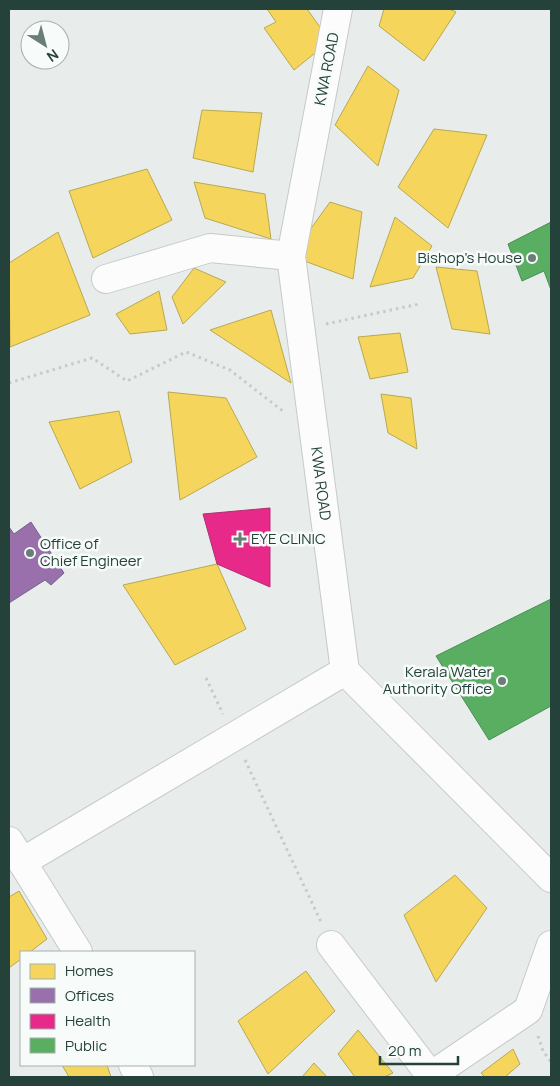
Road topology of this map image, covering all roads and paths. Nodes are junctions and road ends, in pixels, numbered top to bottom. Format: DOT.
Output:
graph roads {
  1 [pos="338,9"];
  2 [pos="291,256"];
  3 [pos="106,279"];
  4 [pos="419,304"];
  5 [pos="301,330"];
  6 [pos="9,382"];
  7 [pos="314,436"];
  8 [pos="345,671"];
  9 [pos="206,678"];
  10 [pos="227,722"];
  11 [pos="244,758"];
  12 [pos="15,852"];
  13 [pos="551,878"];
  14 [pos="332,945"];
  15 [pos="551,945"];
  16 [pos="77,951"];
  17 [pos="430,1077"];
  1 -- 2 [label="street, KWA ROAD"];
  2 -- 3 [label="street"];
  2 -- 5 [label="street, KWA ROAD"];
  4 -- 5 [label="path"];
  5 -- 7 [label="street, KWA ROAD"];
  6 -- 7 [label="path"];
  7 -- 8 [label="street, KWA ROAD"];
  8 -- 12 [label="street"];
  8 -- 13 [label="street"];
  9 -- 10 [label="path"];
  11 -- 14 [label="path"];
  12 -- 16 [label="street"];
  14 -- 17 [label="street"];
  15 -- 17 [label="street"];
}
